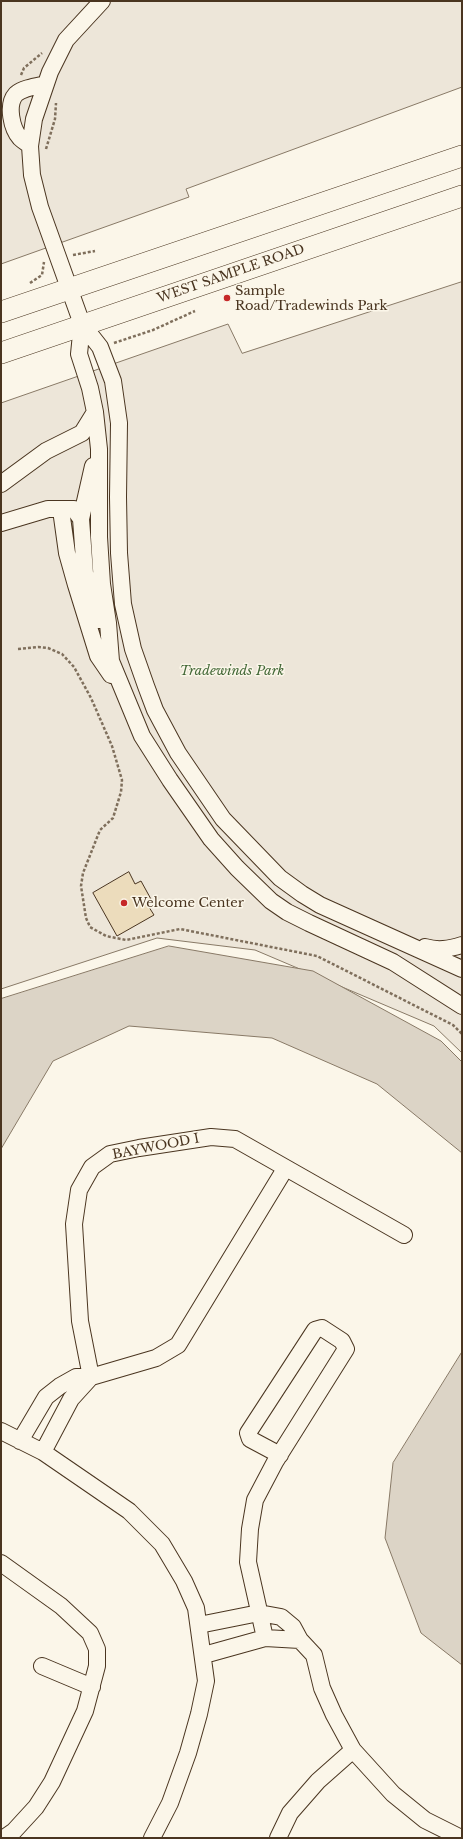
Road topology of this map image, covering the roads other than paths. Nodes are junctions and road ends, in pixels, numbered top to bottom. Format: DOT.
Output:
graph roads {
  1 [pos="102,1"];
  2 [pos="46,84"];
  3 [pos="30,146"];
  4 [pos="462,156"];
  5 [pos="462,196"];
  6 [pos="70,288"];
  7 [pos="1,312"];
  8 [pos="82,324"];
  9 [pos="1,353"];
  10 [pos="95,412"];
  11 [pos="99,449"];
  12 [pos="1,484"];
  13 [pos="61,510"];
  14 [pos="81,519"];
  15 [pos="1,523"];
  16 [pos="123,604"];
  17 [pos="105,608"];
  18 [pos="111,661"];
  19 [pos="125,695"];
  20 [pos="392,937"];
  21 [pos="462,945"];
  22 [pos="414,947"];
  23 [pos="393,962"];
  24 [pos="462,969"];
  25 [pos="462,1006"];
  26 [pos="285,1169"];
  27 [pos="404,1235"];
  28 [pos="91,1377"];
  29 [pos="1,1431"];
  30 [pos="20,1441"];
  31 [pos="43,1452"];
  32 [pos="280,1455"];
  33 [pos="1,1564"];
  34 [pos="259,1613"];
  35 [pos="199,1625"];
  36 [pos="265,1638"];
  37 [pos="300,1640"];
  38 [pos="204,1655"];
  39 [pos="42,1666"];
  40 [pos="92,1687"];
  41 [pos="353,1750"];
  42 [pos="4,1838"];
  43 [pos="152,1838"];
  44 [pos="278,1838"];
  45 [pos="461,1838"];
  1 -- 2 [label="street"];
  2 -- 3 [label="street"];
  2 -- 3 [label="street"];
  3 -- 6 [label="street"];
  4 -- 6 [label="main road"];
  5 -- 8 [label="main road, WEST SAMPLE ROAD"];
  6 -- 7 [label="main road"];
  6 -- 8 [label="street"];
  8 -- 9 [label="main road, WEST SAMPLE ROAD"];
  8 -- 10 [label="street"];
  8 -- 16 [label="street"];
  10 -- 11 [label="street"];
  10 -- 12 [label="street"];
  11 -- 14 [label="street"];
  11 -- 17 [label="street"];
  13 -- 14 [label="street"];
  13 -- 15 [label="street"];
  13 -- 19 [label="street"];
  14 -- 18 [label="street"];
  16 -- 17 [label="street"];
  16 -- 20 [label="street"];
  17 -- 18 [label="street"];
  18 -- 19 [label="street"];
  19 -- 23 [label="street"];
  20 -- 21 [label="street"];
  20 -- 22 [label="street"];
  22 -- 23 [label="street"];
  22 -- 24 [label="street"];
  23 -- 25 [label="street"];
  26 -- 27 [label="street, BAYWOOD I"];
  26 -- 28 [label="street"];
  26 -- 28 [label="street, BAYWOOD I"];
  28 -- 30 [label="street"];
  28 -- 31 [label="street"];
  29 -- 30 [label="street"];
  30 -- 31 [label="street"];
  31 -- 35 [label="street"];
  32 -- 32 [label="street"];
  32 -- 34 [label="street"];
  33 -- 40 [label="street"];
  34 -- 35 [label="street"];
  34 -- 36 [label="street"];
  34 -- 37 [label="street"];
  35 -- 38 [label="street"];
  36 -- 37 [label="street"];
  36 -- 38 [label="street"];
  37 -- 41 [label="street"];
  38 -- 43 [label="street"];
  39 -- 40 [label="street"];
  40 -- 42 [label="street"];
  41 -- 44 [label="street"];
  41 -- 45 [label="street"];
}
